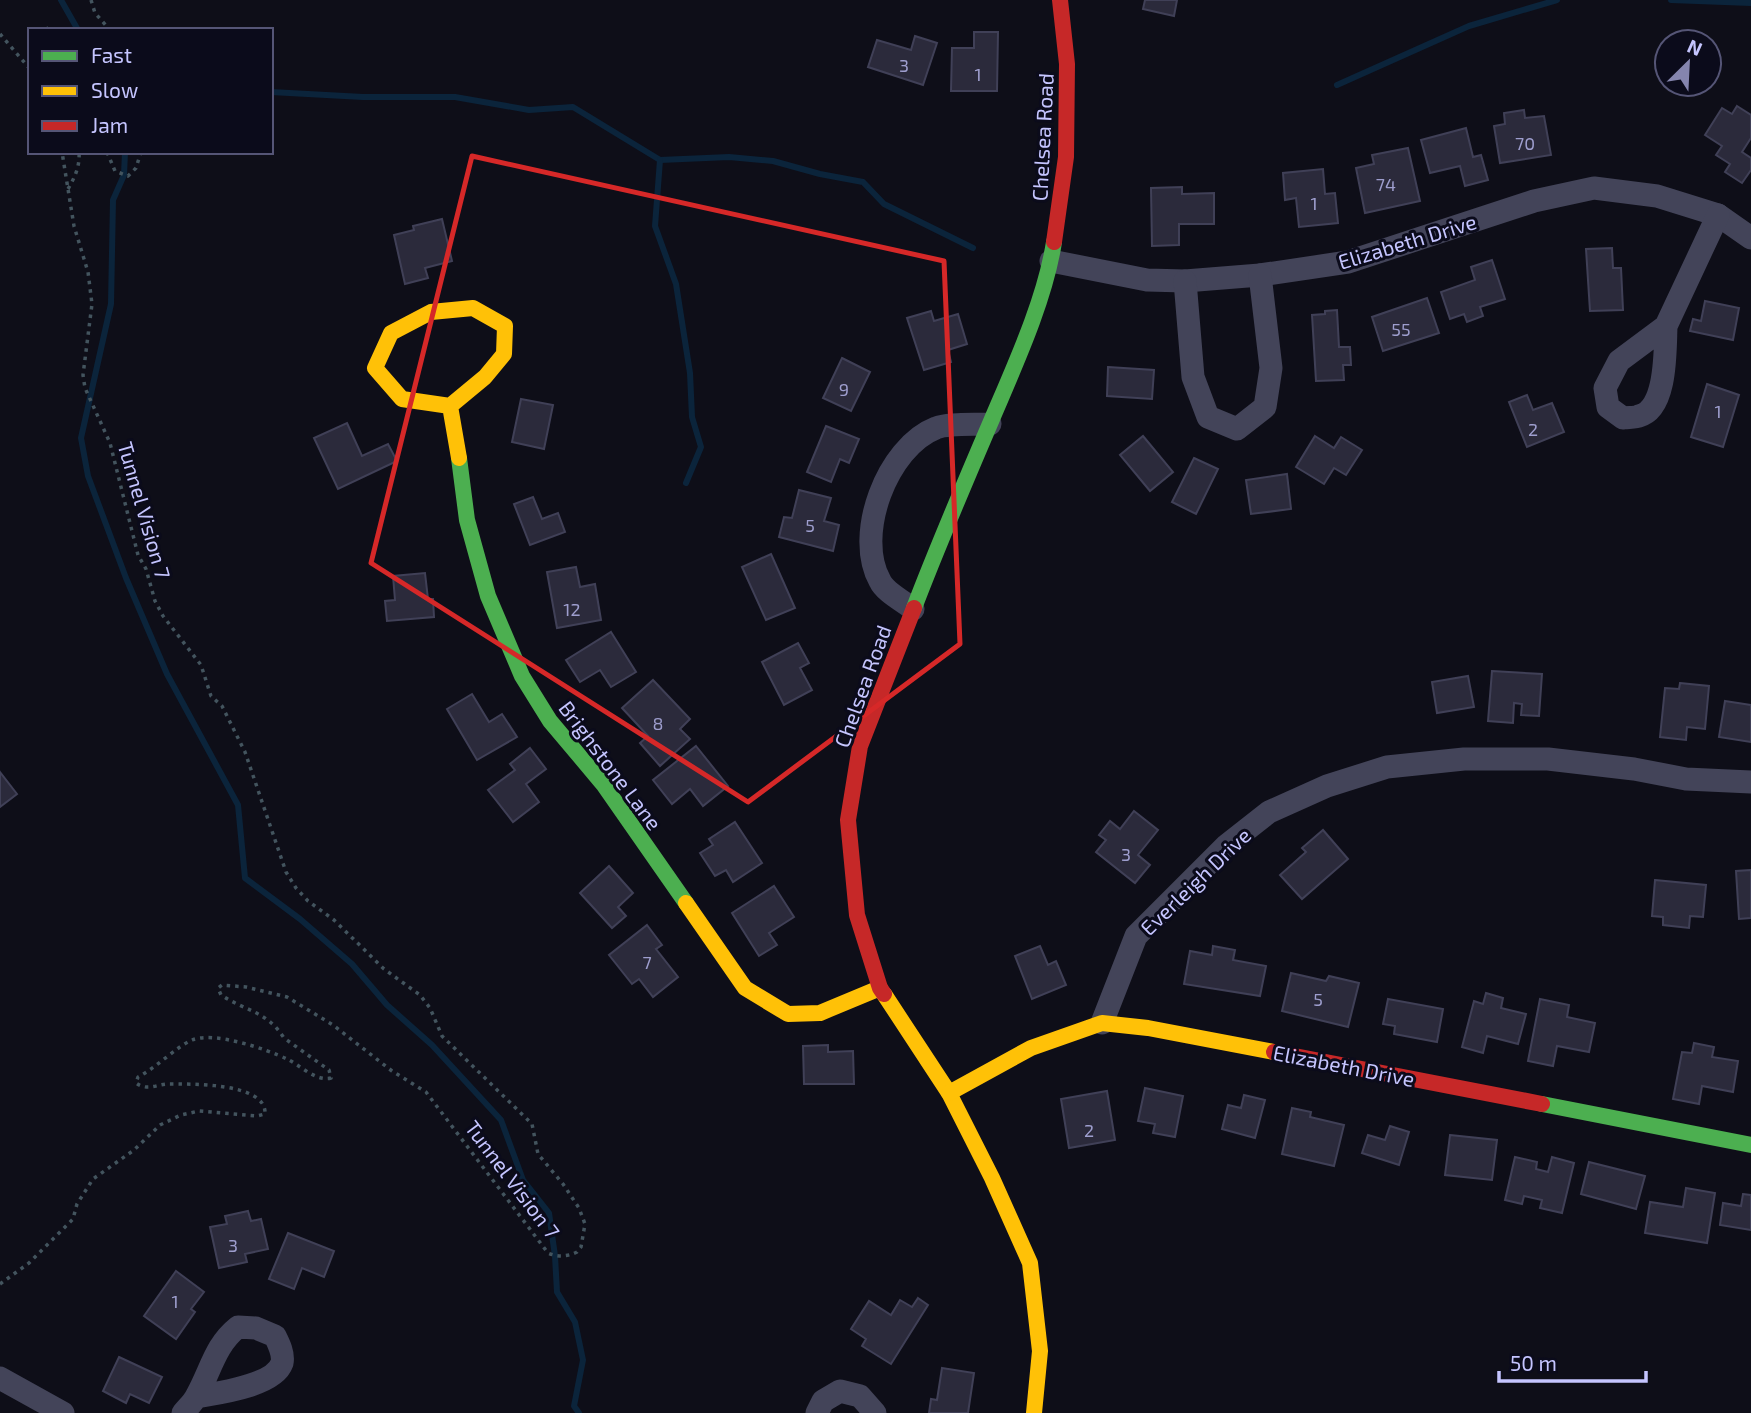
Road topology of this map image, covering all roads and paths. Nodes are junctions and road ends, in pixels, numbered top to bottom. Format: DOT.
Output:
graph roads {
  1 [pos="91,0"];
  2 [pos="1060,0"];
  3 [pos="108,28"];
  4 [pos="0,34"];
  5 [pos="28,67"];
  6 [pos="62,154"];
  7 [pos="79,154"];
  8 [pos="108,154"];
  9 [pos="140,154"];
  10 [pos="68,189"];
  11 [pos="1718,215"];
  12 [pos="1751,238"];
  13 [pos="1051,261"];
  14 [pos="1260,275"];
  15 [pos="1185,281"];
  16 [pos="1666,326"];
  17 [pos="450,406"];
  18 [pos="990,424"];
  19 [pos="913,609"];
  20 [pos="1751,782"];
  21 [pos="880,988"];
  22 [pos="1102,1023"];
  23 [pos="949,1093"];
  24 [pos="1751,1145"];
  25 [pos="0,1284"];
  26 [pos="0,1378"];
  27 [pos="62,1413"];
  28 [pos="817,1413"];
  29 [pos="874,1413"];
  30 [pos="1034,1413"];
  1 -- 3 [label="path"];
  2 -- 13 [label="street, Chelsea Road"];
  4 -- 5 [label="path"];
  6 -- 10 [label="path, Tunnel Vision 7"];
  7 -- 10 [label="path"];
  8 -- 9 [label="path"];
  10 -- 25 [label="path, Tunnel Vision 7"];
  11 -- 12 [label="street, Elizabeth Drive"];
  11 -- 14 [label="street, Elizabeth Drive"];
  11 -- 16 [label="street"];
  13 -- 15 [label="street, Elizabeth Drive"];
  13 -- 18 [label="street, Chelsea Road"];
  14 -- 15 [label="street, Elizabeth Drive"];
  14 -- 15 [label="street"];
  17 -- 17 [label="street"];
  17 -- 21 [label="street, Brighstone Lane"];
  18 -- 19 [label="street, Chelsea Road"];
  18 -- 19 [label="street"];
  19 -- 21 [label="street, Chelsea Road"];
  20 -- 22 [label="street, Everleigh Drive"];
  21 -- 23 [label="street, Chelsea Road"];
  22 -- 23 [label="street, Elizabeth Drive"];
  22 -- 24 [label="street, Elizabeth Drive"];
  23 -- 30 [label="street, Chelsea Road"];
  26 -- 27 [label="street"];
  28 -- 29 [label="street"];
}
